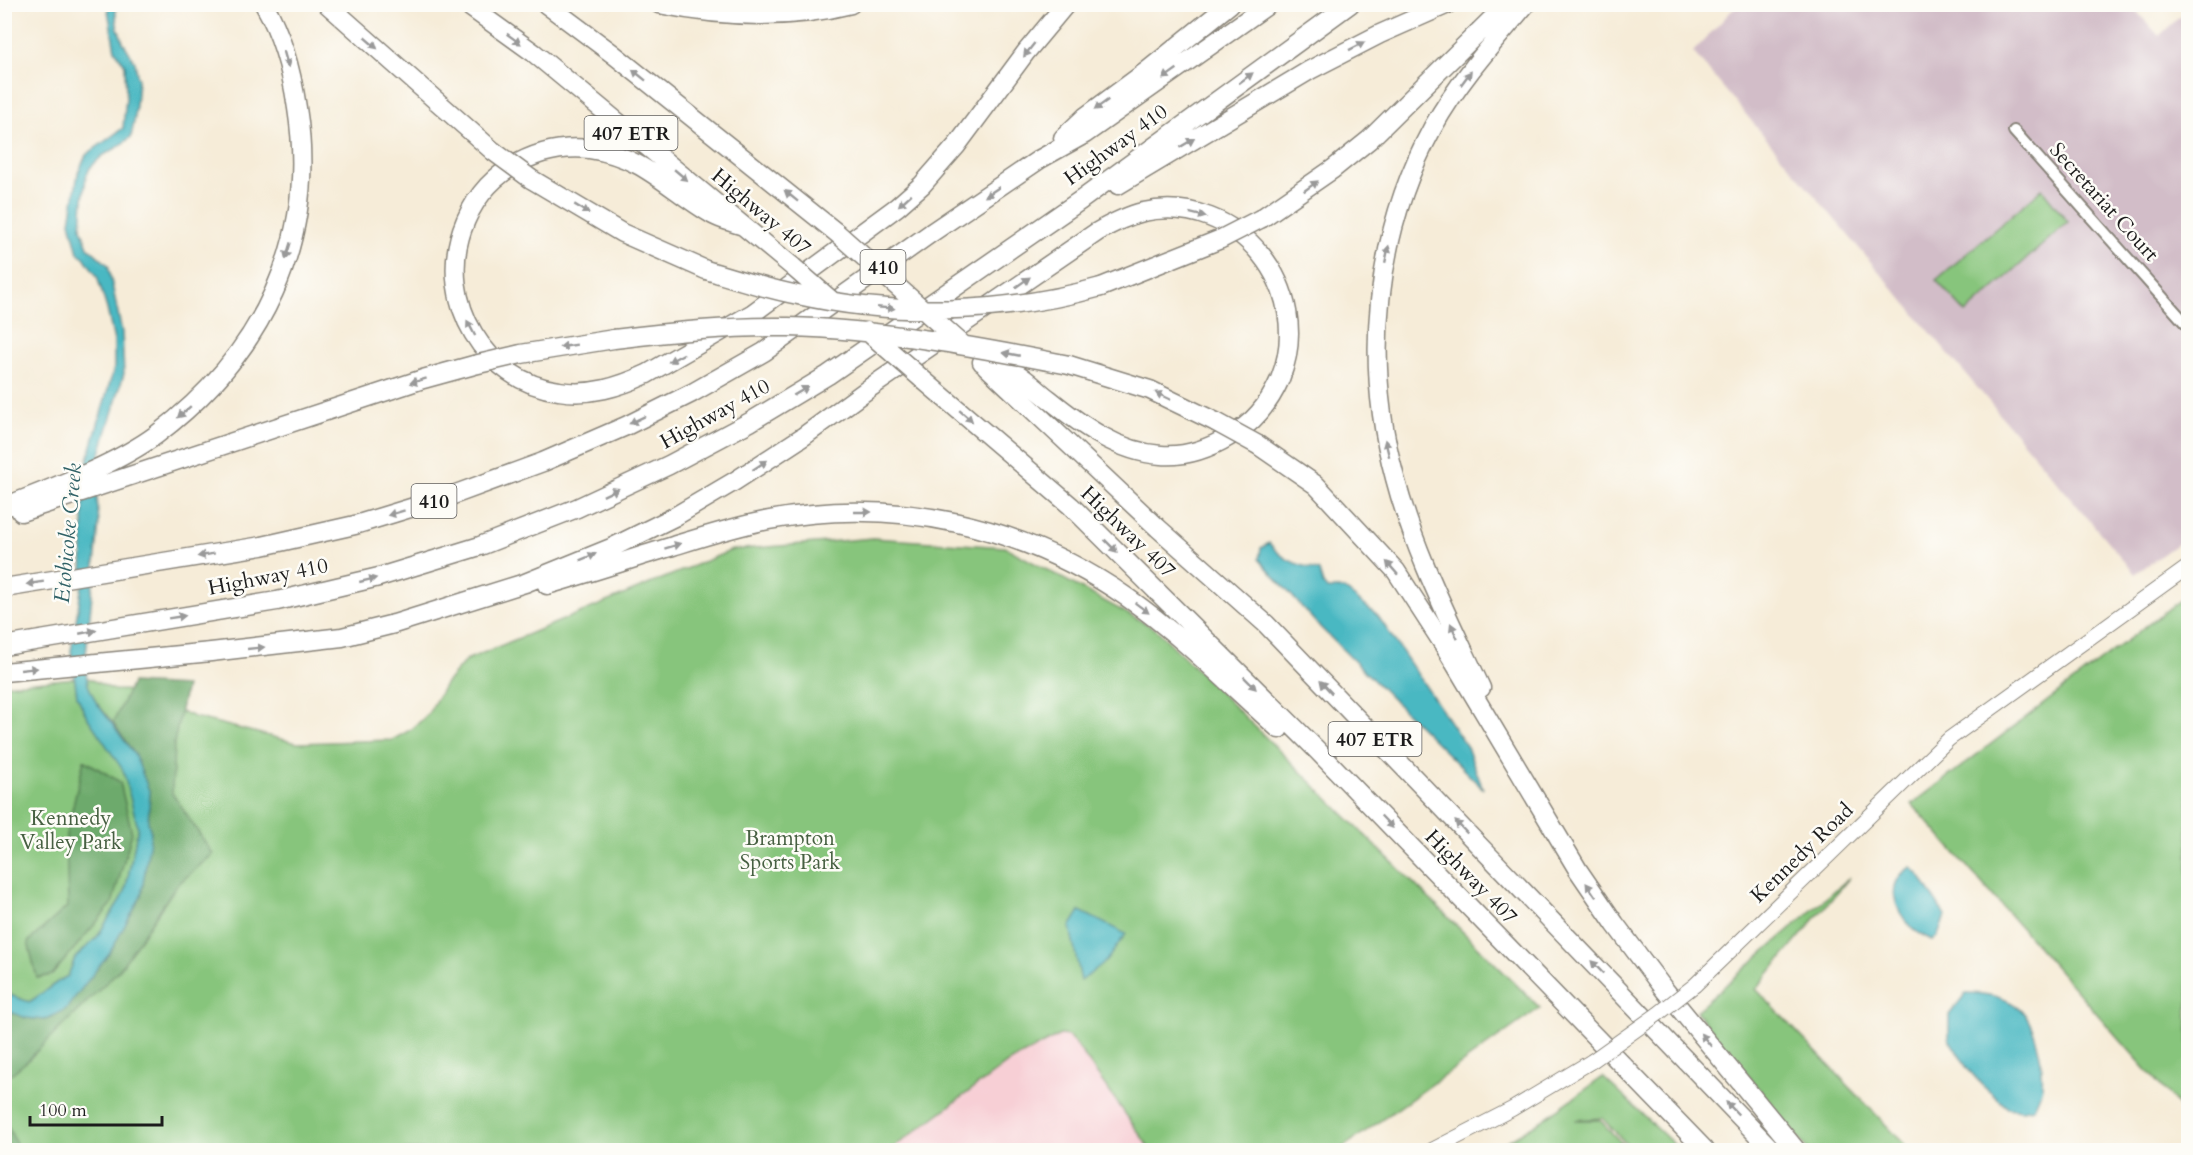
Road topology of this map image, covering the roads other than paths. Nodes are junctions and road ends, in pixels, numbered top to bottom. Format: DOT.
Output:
graph roads {
  1 [pos="264,4"];
  2 [pos="327,4"];
  3 [pos="466,4"];
  4 [pos="546,4"];
  5 [pos="659,4"];
  6 [pos="851,4"];
  7 [pos="1066,4"];
  8 [pos="1230,4"];
  9 [pos="1269,4"];
  10 [pos="1350,4"];
  11 [pos="1448,4"];
  12 [pos="1507,4"];
  13 [pos="1526,4"];
  14 [pos="2014,130"];
  15 [pos="1040,159"];
  16 [pos="1081,200"];
  17 [pos="743,226"];
  18 [pos="2188,326"];
  19 [pos="982,362"];
  20 [pos="60,492"];
  21 [pos="4,507"];
  22 [pos="4,517"];
  23 [pos="2188,567"];
  24 [pos="4,588"];
  25 [pos="394,624"];
  26 [pos="4,646"];
  27 [pos="4,672"];
  28 [pos="1500,742"];
  29 [pos="1316,749"];
  30 [pos="1432,1150"];
  31 [pos="1705,1150"];
  32 [pos="1772,1150"];
  33 [pos="1796,1150"];
  1 -- 20 [label="highway, one-way"];
  2 -- 12 [label="highway, one-way, bridge"];
  3 -- 17 [label="highway, Highway 407 / 407 ETR, one-way"];
  19 -- 4 [label="highway, Highway 407 / 407 ETR, one-way, bridge"];
  5 -- 6 [label="highway"];
  7 -- 17 [label="highway, one-way"];
  8 -- 15 [label="highway, one-way"];
  9 -- 15 [label="highway, Highway 410 / 410, one-way"];
  16 -- 10 [label="highway, Highway 410 / 410, one-way"];
  16 -- 11 [label="highway, one-way"];
  28 -- 13 [label="highway, one-way"];
  14 -- 18 [label="street, Secretariat Court"];
  15 -- 24 [label="highway, Highway 410 / 410, one-way"];
  26 -- 16 [label="highway, Highway 410 / 410, one-way"];
  17 -- 29 [label="highway, Highway 407 / 407 ETR, one-way, bridge"];
  25 -- 19 [label="highway, one-way"];
  32 -- 19 [label="highway, Highway 407 / 407 ETR, one-way"];
  20 -- 21 [label="highway"];
  20 -- 22 [label="highway"];
  28 -- 20 [label="highway, one-way, bridge"];
  23 -- 30 [label="main road, Kennedy Road, bridge"];
  27 -- 25 [label="highway, one-way"];
  25 -- 29 [label="highway, one-way"];
  33 -- 28 [label="highway, one-way"];
  29 -- 31 [label="highway, Highway 407 / 407 ETR, one-way"];
}
